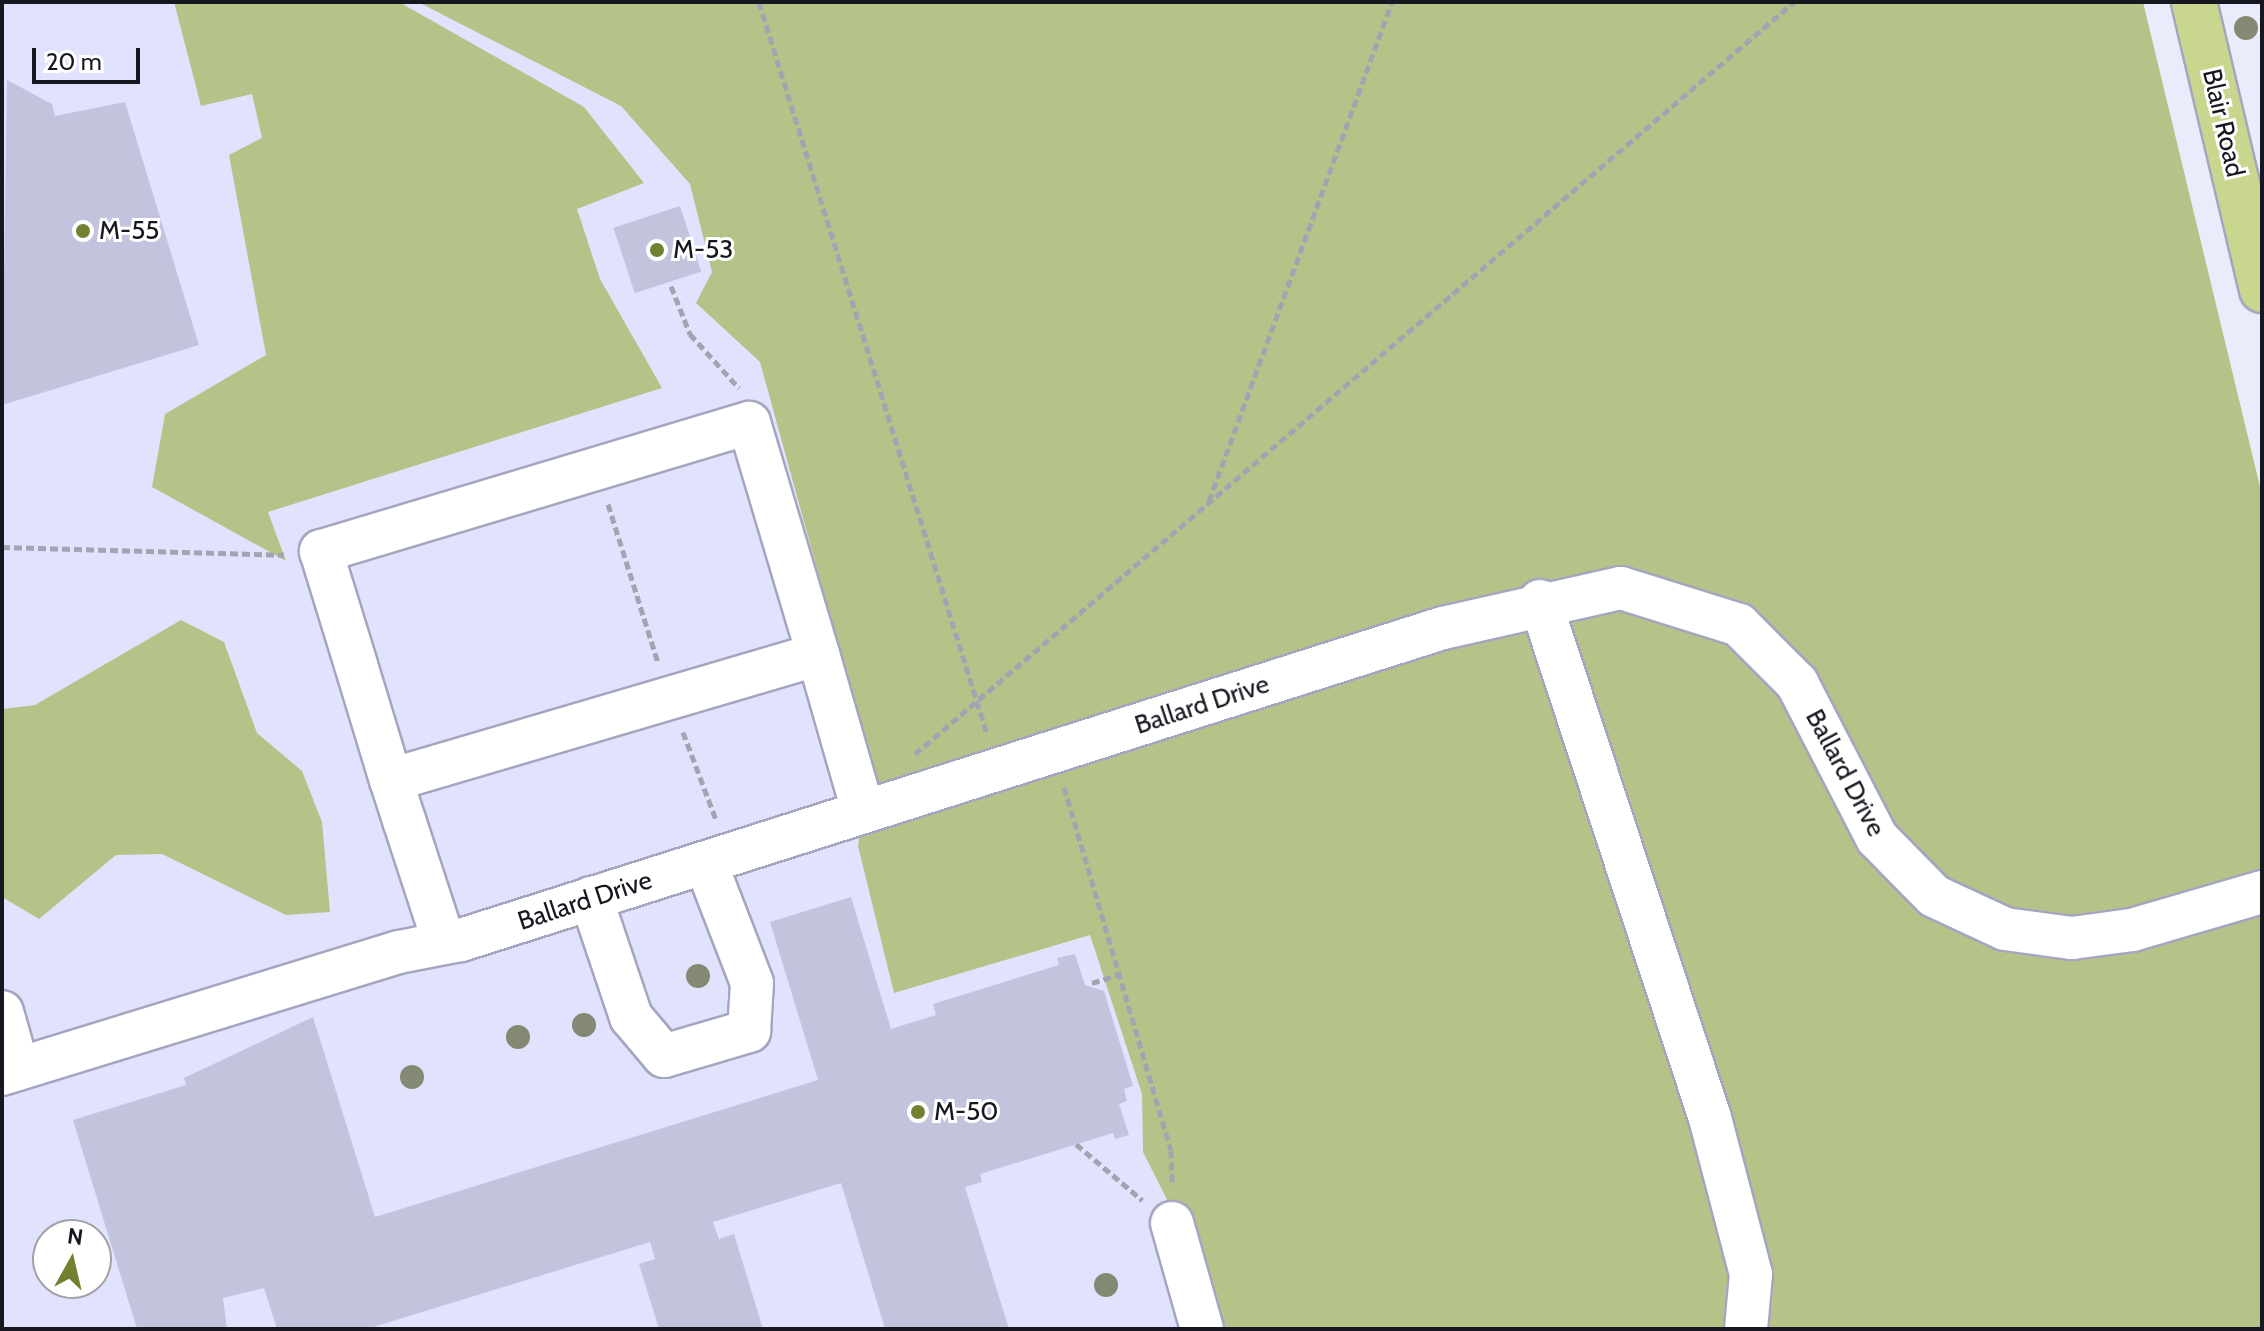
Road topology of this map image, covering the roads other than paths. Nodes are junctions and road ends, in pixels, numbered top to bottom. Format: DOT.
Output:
graph roads {
  1 [pos="2194,2"];
  2 [pos="2262,290"];
  3 [pos="1540,601"];
  4 [pos="818,654"];
  5 [pos="391,780"];
  6 [pos="863,811"];
  7 [pos="706,864"];
  8 [pos="2262,892"];
  9 [pos="591,898"];
  10 [pos="444,942"];
  11 [pos="2,1012"];
  12 [pos="10,1071"];
  13 [pos="1172,1223"];
  14 [pos="1202,1329"];
  15 [pos="1746,1329"];
  1 -- 2 [label="main road, Blair Road"];
  3 -- 6 [label="street, Ballard Drive"];
  3 -- 8 [label="street, Ballard Drive"];
  3 -- 15 [label="street"];
  4 -- 5 [label="street"];
  4 -- 5 [label="street"];
  4 -- 6 [label="street"];
  5 -- 10 [label="street"];
  6 -- 7 [label="street, Ballard Drive"];
  7 -- 9 [label="street, Ballard Drive"];
  7 -- 9 [label="street"];
  9 -- 10 [label="street, Ballard Drive"];
  10 -- 12 [label="street, Ballard Drive"];
  11 -- 12 [label="street"];
  13 -- 14 [label="street"];
}
